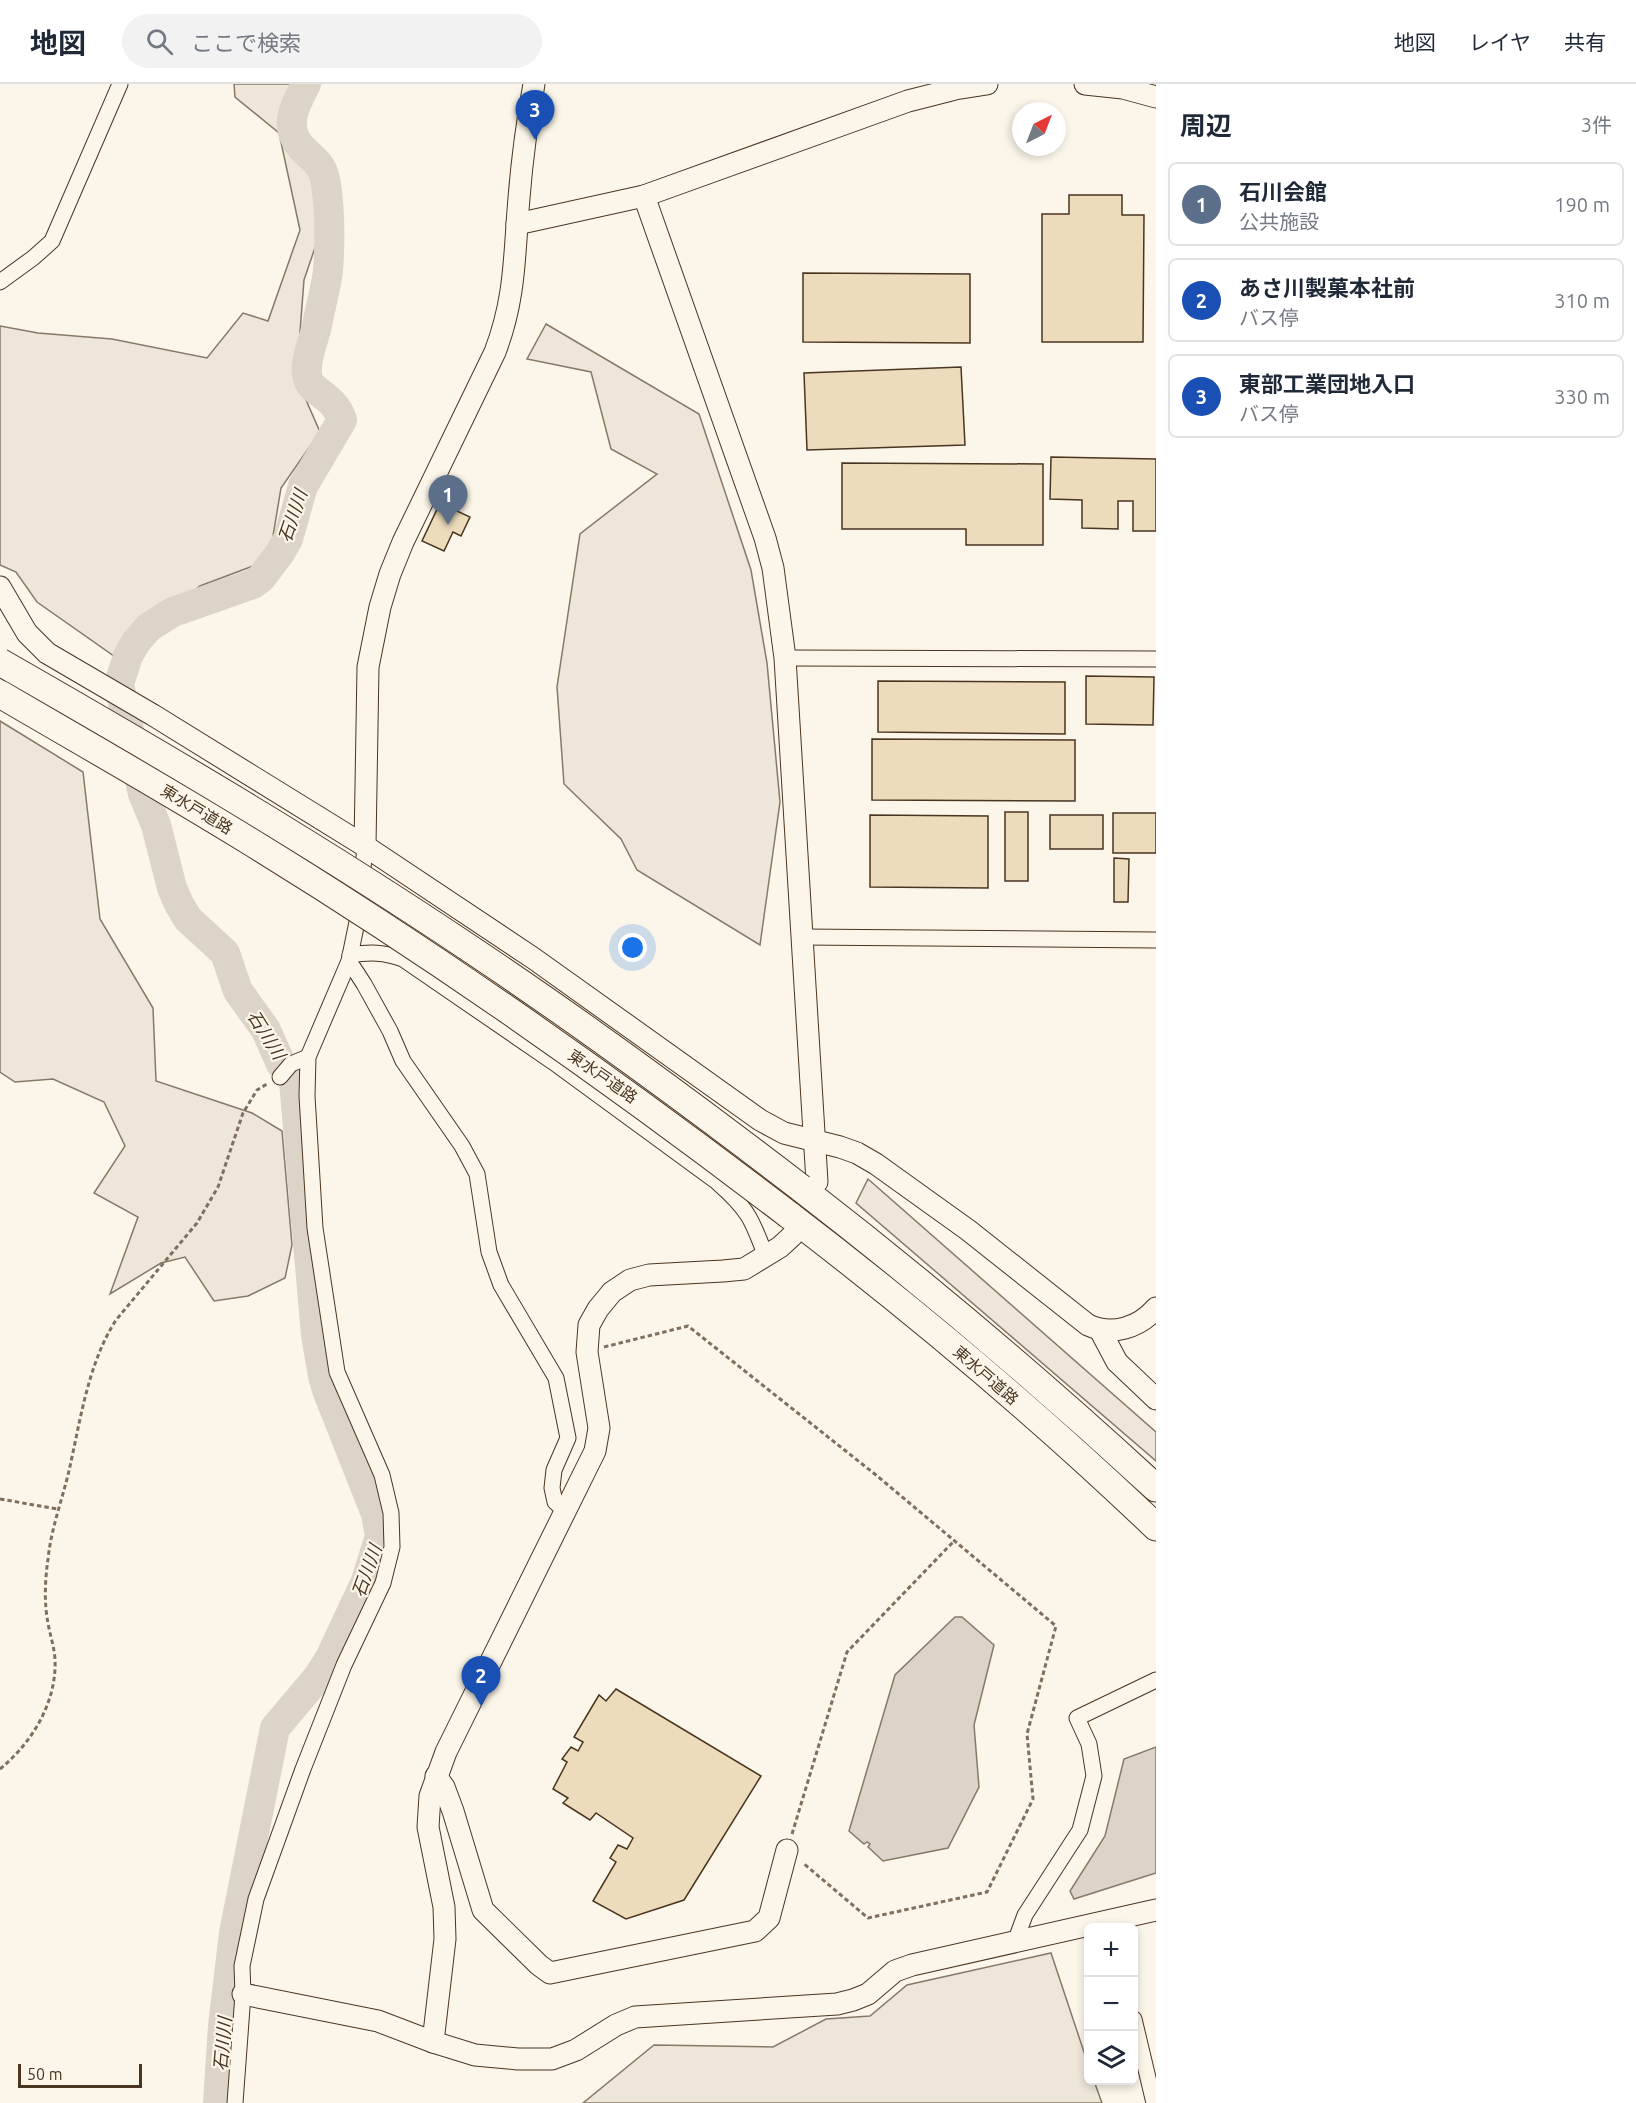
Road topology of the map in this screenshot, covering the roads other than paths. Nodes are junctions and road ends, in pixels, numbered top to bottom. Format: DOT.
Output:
graph roads {
  1 [pos="120,84"];
  2 [pos="534,84"];
  3 [pos="987,84"];
  4 [pos="1085,84"];
  5 [pos="1156,97"];
  6 [pos="644,196"];
  7 [pos="517,224"];
  8 [pos="0,282"];
  9 [pos="0,587"];
  10 [pos="785,658"];
  11 [pos="1156,659"];
  12 [pos="0,662"];
  13 [pos="0,694"];
  14 [pos="365,846"];
  15 [pos="802,937"];
  16 [pos="1156,940"];
  17 [pos="349,958"];
  18 [pos="308,1057"];
  19 [pos="280,1077"];
  20 [pos="816,1141"];
  21 [pos="809,1185"];
  22 [pos="791,1225"];
  23 [pos="766,1257"];
  24 [pos="1156,1308"];
  25 [pos="1100,1330"];
  26 [pos="1156,1399"];
  27 [pos="1156,1488"];
  28 [pos="566,1512"];
  29 [pos="1156,1527"];
  30 [pos="1156,1680"];
  31 [pos="436,1776"];
  32 [pos="787,1850"];
  33 [pos="1156,1910"];
  34 [pos="1114,1923"];
  35 [pos="1084,1929"];
  36 [pos="1015,1942"];
  37 [pos="243,1994"];
  38 [pos="1137,2031"];
  39 [pos="433,2042"];
  40 [pos="235,2103"];
  41 [pos="1154,2103"];
  1 -- 8 [label="street"];
  2 -- 7 [label="street"];
  3 -- 6 [label="street"];
  4 -- 5 [label="street"];
  6 -- 7 [label="street"];
  6 -- 10 [label="street"];
  7 -- 14 [label="street"];
  9 -- 14 [label="street"];
  10 -- 11 [label="street"];
  10 -- 15 [label="street"];
  12 -- 21 [label="highway, 東水戸道路, bridge"];
  13 -- 22 [label="highway, 東水戸道路, bridge"];
  14 -- 17 [label="street"];
  14 -- 20 [label="street"];
  15 -- 16 [label="street"];
  15 -- 20 [label="street"];
  17 -- 18 [label="street"];
  17 -- 23 [label="street"];
  17 -- 28 [label="street"];
  18 -- 19 [label="street"];
  18 -- 37 [label="street"];
  20 -- 21 [label="street"];
  20 -- 25 [label="street"];
  21 -- 27 [label="highway, 東水戸道路"];
  22 -- 23 [label="street"];
  22 -- 29 [label="highway, 東水戸道路"];
  23 -- 28 [label="street"];
  24 -- 25 [label="street"];
  25 -- 26 [label="street"];
  28 -- 31 [label="street"];
  30 -- 36 [label="street"];
  31 -- 32 [label="street"];
  31 -- 39 [label="street"];
  33 -- 34 [label="street"];
  35 -- 36 [label="street"];
  36 -- 39 [label="street"];
  37 -- 39 [label="street"];
  37 -- 40 [label="street"];
  38 -- 41 [label="street"];
}
